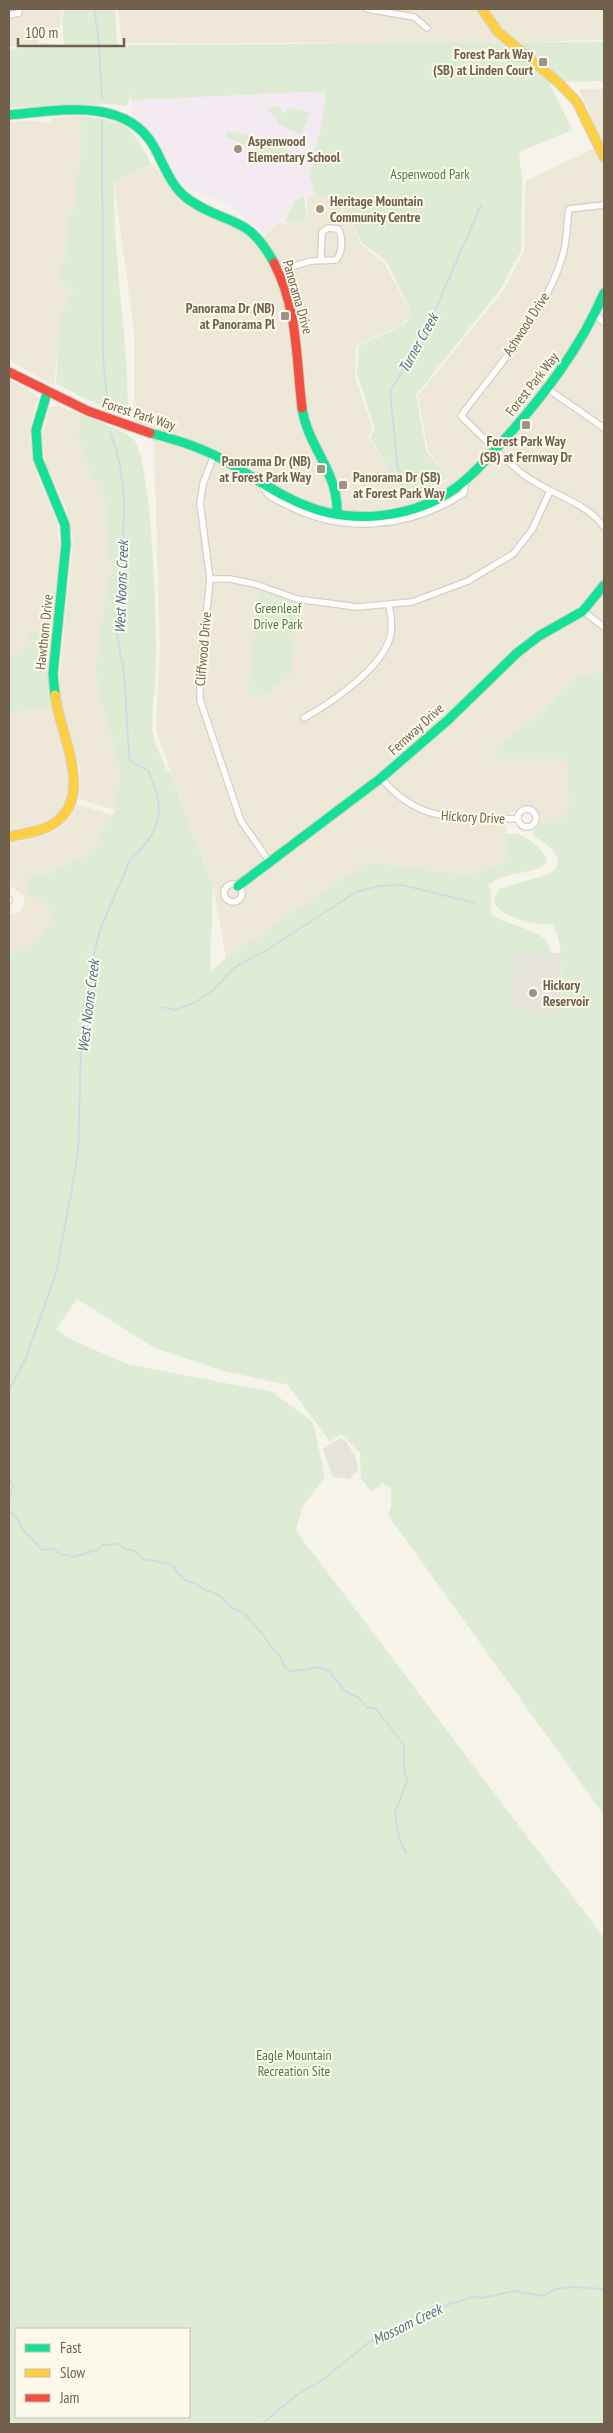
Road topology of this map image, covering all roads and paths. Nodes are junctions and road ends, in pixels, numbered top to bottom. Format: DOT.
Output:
graph roads {
  1 [pos="19,9"];
  2 [pos="367,9"];
  3 [pos="482,9"];
  4 [pos="9,15"];
  5 [pos="427,28"];
  6 [pos="9,115"];
  7 [pos="604,157"];
  8 [pos="604,205"];
  9 [pos="321,260"];
  10 [pos="278,271"];
  11 [pos="604,293"];
  12 [pos="595,315"];
  13 [pos="604,322"];
  14 [pos="9,372"];
  15 [pos="548,389"];
  16 [pos="47,393"];
  17 [pos="604,428"];
  18 [pos="495,449"];
  19 [pos="214,454"];
  20 [pos="466,480"];
  21 [pos="261,482"];
  22 [pos="550,491"];
  23 [pos="338,514"];
  24 [pos="604,526"];
  25 [pos="210,579"];
  26 [pos="604,585"];
  27 [pos="390,606"];
  28 [pos="583,611"];
  29 [pos="604,627"];
  30 [pos="304,718"];
  31 [pos="381,778"];
  32 [pos="518,819"];
  33 [pos="9,837"];
  34 [pos="268,861"];
  35 [pos="238,886"];
  1 -- 4 [label="street"];
  2 -- 5 [label="street"];
  3 -- 7 [label="street"];
  6 -- 10 [label="street, Panorama Drive"];
  8 -- 18 [label="street, Ashwood Drive"];
  9 -- 9 [label="street"];
  9 -- 10 [label="street"];
  10 -- 23 [label="street, Panorama Drive"];
  11 -- 12 [label="street, Forest Park Way"];
  12 -- 13 [label="street"];
  12 -- 15 [label="street, Forest Park Way"];
  14 -- 16 [label="street, Forest Park Way"];
  15 -- 17 [label="street"];
  15 -- 18 [label="street, Forest Park Way"];
  16 -- 19 [label="street, Forest Park Way"];
  16 -- 33 [label="street, Hawthorn Drive"];
  18 -- 20 [label="street, Forest Park Way"];
  18 -- 22 [label="street"];
  19 -- 21 [label="street, Forest Park Way"];
  19 -- 25 [label="street, Cliffwood Drive"];
  20 -- 21 [label="street, Forest Park Way"];
  20 -- 23 [label="street, Forest Park Way"];
  21 -- 23 [label="street, Forest Park Way"];
  22 -- 24 [label="street"];
  22 -- 27 [label="street"];
  25 -- 27 [label="street"];
  25 -- 34 [label="street, Cliffwood Drive"];
  26 -- 28 [label="street, Fernway Drive"];
  27 -- 30 [label="street"];
  28 -- 29 [label="street"];
  28 -- 31 [label="street, Fernway Drive"];
  31 -- 32 [label="street, Hickory Drive"];
  31 -- 34 [label="street, Fernway Drive"];
  34 -- 35 [label="street, Fernway Drive"];
}
